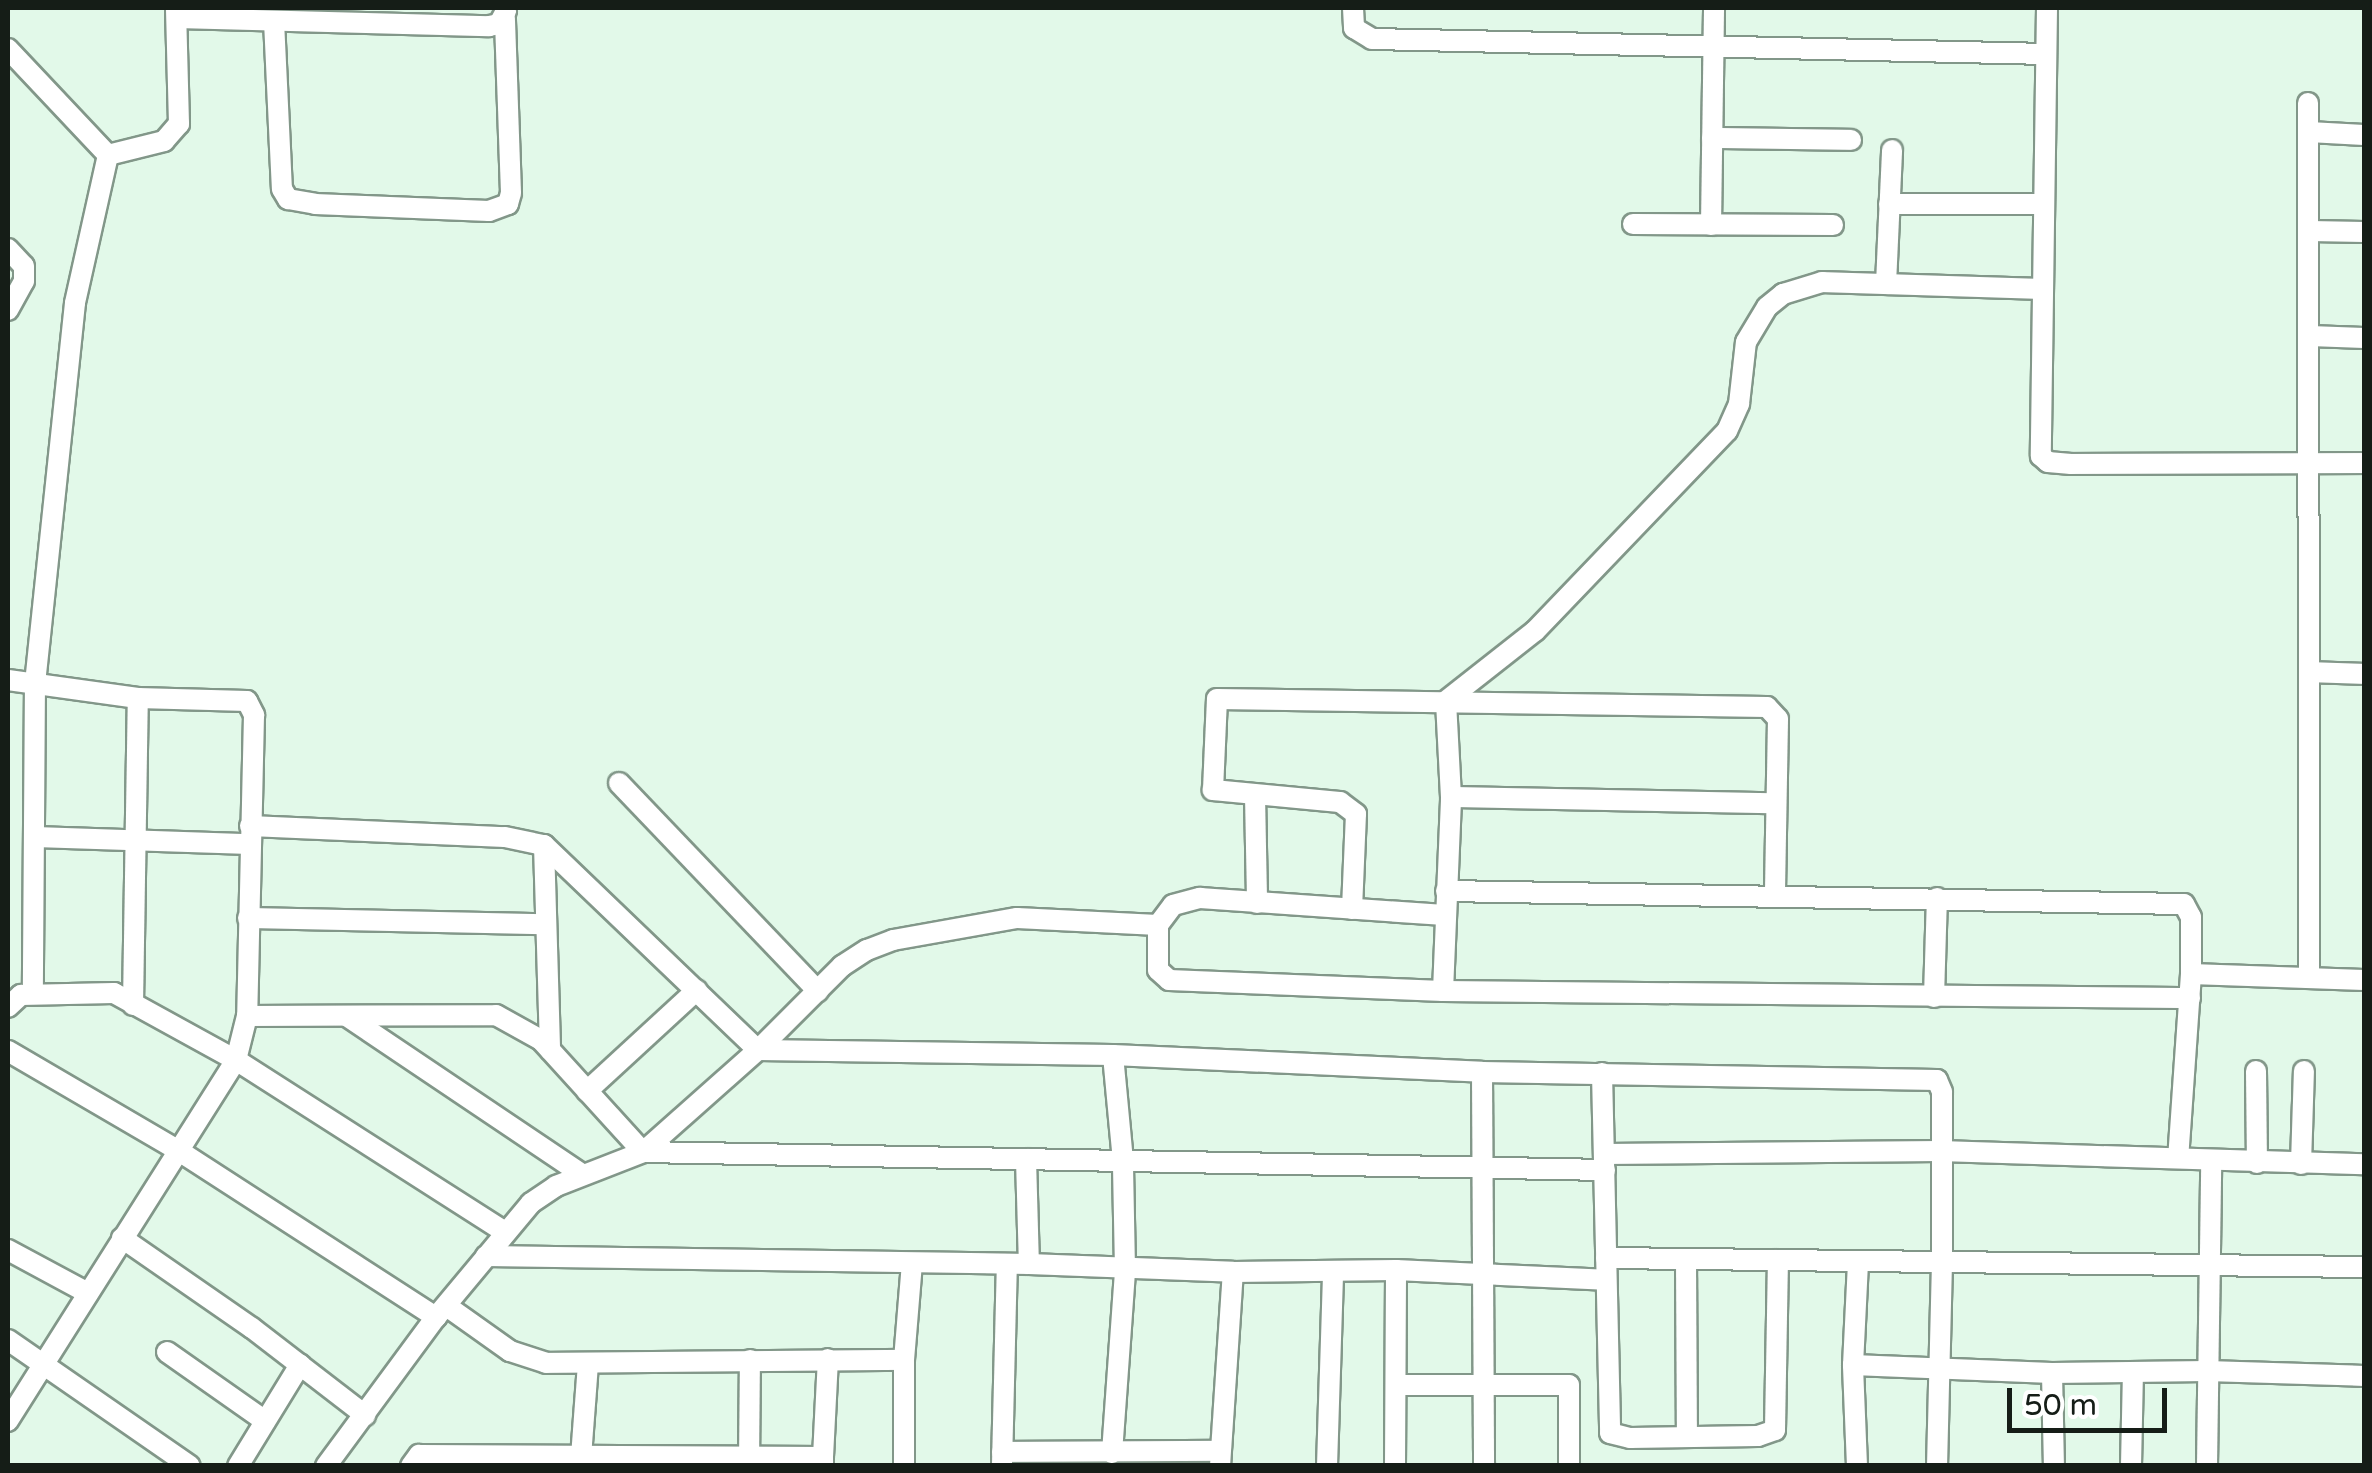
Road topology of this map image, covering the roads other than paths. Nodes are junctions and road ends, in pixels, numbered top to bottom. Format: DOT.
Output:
graph roads {
  1 [pos="1353,8"];
  2 [pos="1714,8"];
  3 [pos="2047,8"];
  4 [pos="177,13"];
  5 [pos="506,13"];
  6 [pos="274,20"];
  7 [pos="8,48"];
  8 [pos="1712,48"];
  9 [pos="2046,54"];
  10 [pos="2308,103"];
  11 [pos="2308,132"];
  12 [pos="2364,135"];
  13 [pos="1712,138"];
  14 [pos="1851,140"];
  15 [pos="1892,150"];
  16 [pos="108,156"];
  17 [pos="1890,204"];
  18 [pos="2043,204"];
  19 [pos="1633,224"];
  20 [pos="1710,225"];
  21 [pos="1833,225"];
  22 [pos="2310,231"];
  23 [pos="2364,232"];
  24 [pos="8,249"];
  25 [pos="1886,284"];
  26 [pos="2041,288"];
  27 [pos="8,310"];
  28 [pos="2310,336"];
  29 [pos="2364,338"];
  30 [pos="2310,463"];
  31 [pos="2364,463"];
  32 [pos="2310,672"];
  33 [pos="2364,674"];
  34 [pos="8,680"];
  35 [pos="35,681"];
  36 [pos="138,698"];
  37 [pos="1446,700"];
  38 [pos="619,784"];
  39 [pos="1255,796"];
  40 [pos="1451,796"];
  41 [pos="1774,803"];
  42 [pos="250,835"];
  43 [pos="35,837"];
  44 [pos="136,840"];
  45 [pos="544,845"];
  46 [pos="1446,891"];
  47 [pos="1775,894"];
  48 [pos="1936,898"];
  49 [pos="1256,903"];
  50 [pos="1352,910"];
  51 [pos="1444,916"];
  52 [pos="248,918"];
  53 [pos="546,924"];
  54 [pos="1158,925"];
  55 [pos="2191,974"];
  56 [pos="2309,977"];
  57 [pos="2364,980"];
  58 [pos="697,990"];
  59 [pos="818,991"];
  60 [pos="1444,991"];
  61 [pos="1934,997"];
  62 [pos="17,998"];
  63 [pos="2190,998"];
  64 [pos="133,1005"];
  65 [pos="247,1016"];
  66 [pos="348,1017"];
  67 [pos="550,1050"];
  68 [pos="758,1050"];
  69 [pos="8,1051"];
  70 [pos="1113,1055"];
  71 [pos="236,1060"];
  72 [pos="2256,1071"];
  73 [pos="2304,1071"];
  74 [pos="1482,1072"];
  75 [pos="1602,1073"];
  76 [pos="587,1091"];
  77 [pos="176,1149"];
  78 [pos="1940,1151"];
  79 [pos="642,1152"];
  80 [pos="2178,1158"];
  81 [pos="1026,1159"];
  82 [pos="1123,1161"];
  83 [pos="2211,1161"];
  84 [pos="1605,1162"];
  85 [pos="2257,1163"];
  86 [pos="2301,1164"];
  87 [pos="2364,1164"];
  88 [pos="1485,1165"];
  89 [pos="583,1174"];
  90 [pos="503,1231"];
  91 [pos="122,1238"];
  92 [pos="8,1250"];
  93 [pos="486,1256"];
  94 [pos="1686,1259"];
  95 [pos="1778,1260"];
  96 [pos="1858,1260"];
  97 [pos="1942,1262"];
  98 [pos="912,1263"];
  99 [pos="2208,1263"];
  100 [pos="1018,1264"];
  101 [pos="2364,1268"];
  102 [pos="1605,1269"];
  103 [pos="1125,1270"];
  104 [pos="1396,1270"];
  105 [pos="1333,1271"];
  106 [pos="1233,1272"];
  107 [pos="1486,1276"];
  108 [pos="88,1293"];
  109 [pos="442,1312"];
  110 [pos="8,1340"];
  111 [pos="167,1352"];
  112 [pos="828,1359"];
  113 [pos="750,1360"];
  114 [pos="904,1360"];
  115 [pos="588,1362"];
  116 [pos="44,1364"];
  117 [pos="300,1365"];
  118 [pos="1853,1365"];
  119 [pos="1940,1369"];
  120 [pos="2208,1371"];
  121 [pos="2052,1373"];
  122 [pos="2133,1374"];
  123 [pos="2364,1376"];
  124 [pos="1606,1384"];
  125 [pos="1396,1385"];
  126 [pos="1569,1385"];
  127 [pos="1484,1386"];
  128 [pos="364,1415"];
  129 [pos="8,1421"];
  130 [pos="265,1421"];
  131 [pos="1687,1437"];
  132 [pos="1112,1454"];
  133 [pos="581,1458"];
  134 [pos="1220,1458"];
  135 [pos="1002,1459"];
  136 [pos="499,1461"];
  137 [pos="748,1461"];
  138 [pos="823,1462"];
  139 [pos="190,1466"];
  140 [pos="238,1466"];
  141 [pos="326,1466"];
  142 [pos="411,1466"];
  143 [pos="904,1466"];
  144 [pos="1327,1466"];
  145 [pos="1395,1466"];
  146 [pos="1484,1466"];
  147 [pos="1569,1466"];
  148 [pos="1857,1466"];
  149 [pos="1937,1466"];
  150 [pos="2054,1466"];
  151 [pos="2132,1466"];
  152 [pos="2208,1466"];
  1 -- 8 [label="street"];
  2 -- 8 [label="street"];
  3 -- 9 [label="street"];
  4 -- 6 [label="street"];
  4 -- 16 [label="street"];
  5 -- 6 [label="street"];
  5 -- 6 [label="street"];
  7 -- 16 [label="street"];
  8 -- 9 [label="street"];
  8 -- 13 [label="street"];
  9 -- 18 [label="street"];
  10 -- 11 [label="street"];
  11 -- 12 [label="street"];
  11 -- 22 [label="street"];
  13 -- 14 [label="street"];
  13 -- 20 [label="street"];
  15 -- 17 [label="street"];
  16 -- 35 [label="street"];
  17 -- 18 [label="street"];
  17 -- 25 [label="street"];
  18 -- 26 [label="street"];
  19 -- 20 [label="street"];
  20 -- 21 [label="street"];
  22 -- 23 [label="street"];
  22 -- 28 [label="street"];
  24 -- 27 [label="street"];
  25 -- 26 [label="street"];
  25 -- 37 [label="street"];
  26 -- 30 [label="street"];
  28 -- 29 [label="street"];
  28 -- 30 [label="street"];
  30 -- 31 [label="street"];
  30 -- 32 [label="street"];
  32 -- 33 [label="street"];
  32 -- 56 [label="street"];
  34 -- 35 [label="street"];
  35 -- 36 [label="street"];
  35 -- 43 [label="street"];
  36 -- 42 [label="street"];
  36 -- 44 [label="street"];
  37 -- 39 [label="street"];
  37 -- 40 [label="street"];
  37 -- 41 [label="street"];
  38 -- 59 [label="street"];
  39 -- 49 [label="street"];
  39 -- 50 [label="street"];
  40 -- 41 [label="street"];
  40 -- 46 [label="street"];
  41 -- 47 [label="street"];
  42 -- 44 [label="street"];
  42 -- 45 [label="street"];
  42 -- 52 [label="street"];
  43 -- 44 [label="street"];
  43 -- 62 [label="street"];
  44 -- 64 [label="street"];
  45 -- 53 [label="street"];
  45 -- 58 [label="street"];
  46 -- 47 [label="street"];
  46 -- 51 [label="street"];
  47 -- 48 [label="street"];
  48 -- 55 [label="street"];
  48 -- 61 [label="street"];
  49 -- 50 [label="street"];
  49 -- 54 [label="street"];
  50 -- 51 [label="street"];
  51 -- 60 [label="street"];
  52 -- 53 [label="street"];
  52 -- 65 [label="street"];
  53 -- 67 [label="street"];
  54 -- 59 [label="street"];
  54 -- 60 [label="street"];
  55 -- 56 [label="street"];
  55 -- 63 [label="street"];
  56 -- 57 [label="street"];
  58 -- 68 [label="street"];
  58 -- 76 [label="street"];
  59 -- 68 [label="street"];
  60 -- 61 [label="street"];
  61 -- 63 [label="street"];
  62 -- 64 [label="street"];
  63 -- 80 [label="street"];
  64 -- 71 [label="street"];
  65 -- 66 [label="street"];
  65 -- 71 [label="street"];
  66 -- 67 [label="street"];
  66 -- 89 [label="street"];
  67 -- 76 [label="street"];
  68 -- 70 [label="street"];
  68 -- 79 [label="street"];
  69 -- 77 [label="street"];
  70 -- 74 [label="street"];
  70 -- 82 [label="street"];
  71 -- 77 [label="street"];
  71 -- 90 [label="street"];
  72 -- 85 [label="street"];
  73 -- 86 [label="street"];
  74 -- 75 [label="street"];
  74 -- 88 [label="street"];
  75 -- 78 [label="street"];
  75 -- 84 [label="street"];
  76 -- 79 [label="street"];
  77 -- 91 [label="street"];
  77 -- 109 [label="street"];
  78 -- 80 [label="street"];
  78 -- 84 [label="street"];
  78 -- 97 [label="street"];
  79 -- 81 [label="street"];
  79 -- 89 [label="street"];
  80 -- 83 [label="street"];
  81 -- 82 [label="street"];
  81 -- 100 [label="street"];
  82 -- 88 [label="street"];
  82 -- 103 [label="street"];
  83 -- 85 [label="street"];
  83 -- 99 [label="street"];
  84 -- 88 [label="street"];
  84 -- 102 [label="street"];
  85 -- 86 [label="street"];
  86 -- 87 [label="street"];
  88 -- 107 [label="street"];
  89 -- 90 [label="street"];
  90 -- 93 [label="street"];
  91 -- 108 [label="street"];
  91 -- 117 [label="street"];
  92 -- 108 [label="street"];
  93 -- 98 [label="street"];
  93 -- 109 [label="street"];
  94 -- 95 [label="street"];
  94 -- 102 [label="street"];
  94 -- 131 [label="street"];
  95 -- 96 [label="street"];
  95 -- 131 [label="street"];
  96 -- 97 [label="street"];
  96 -- 118 [label="street"];
  97 -- 99 [label="street"];
  97 -- 119 [label="street"];
  98 -- 100 [label="street"];
  98 -- 114 [label="street"];
  99 -- 101 [label="street"];
  99 -- 120 [label="street"];
  100 -- 103 [label="street"];
  100 -- 135 [label="street"];
  102 -- 107 [label="street"];
  102 -- 124 [label="street"];
  103 -- 106 [label="street"];
  103 -- 132 [label="street"];
  104 -- 105 [label="street"];
  104 -- 107 [label="street"];
  104 -- 125 [label="street"];
  105 -- 106 [label="street"];
  105 -- 144 [label="street"];
  106 -- 134 [label="street"];
  107 -- 127 [label="street"];
  108 -- 116 [label="street"];
  109 -- 115 [label="street"];
  109 -- 128 [label="street"];
  110 -- 116 [label="street"];
  111 -- 130 [label="street"];
  112 -- 113 [label="street"];
  112 -- 114 [label="street"];
  112 -- 138 [label="street"];
  113 -- 115 [label="street"];
  113 -- 137 [label="street"];
  114 -- 143 [label="street"];
  115 -- 133 [label="street"];
  116 -- 129 [label="street"];
  116 -- 139 [label="street"];
  117 -- 128 [label="street"];
  117 -- 130 [label="street"];
  118 -- 119 [label="street"];
  118 -- 148 [label="street"];
  119 -- 121 [label="street"];
  119 -- 149 [label="street"];
  120 -- 122 [label="street"];
  120 -- 123 [label="street"];
  120 -- 152 [label="street"];
  121 -- 122 [label="street"];
  121 -- 150 [label="street"];
  122 -- 151 [label="street"];
  124 -- 126 [label="street"];
  124 -- 131 [label="street"];
  125 -- 127 [label="street"];
  125 -- 145 [label="street"];
  126 -- 127 [label="street"];
  126 -- 147 [label="street"];
  127 -- 146 [label="street"];
  128 -- 141 [label="street"];
  130 -- 140 [label="street"];
  132 -- 134 [label="street"];
  132 -- 135 [label="street"];
  133 -- 136 [label="street"];
  133 -- 137 [label="street"];
  136 -- 142 [label="street"];
  137 -- 138 [label="street"];
}
